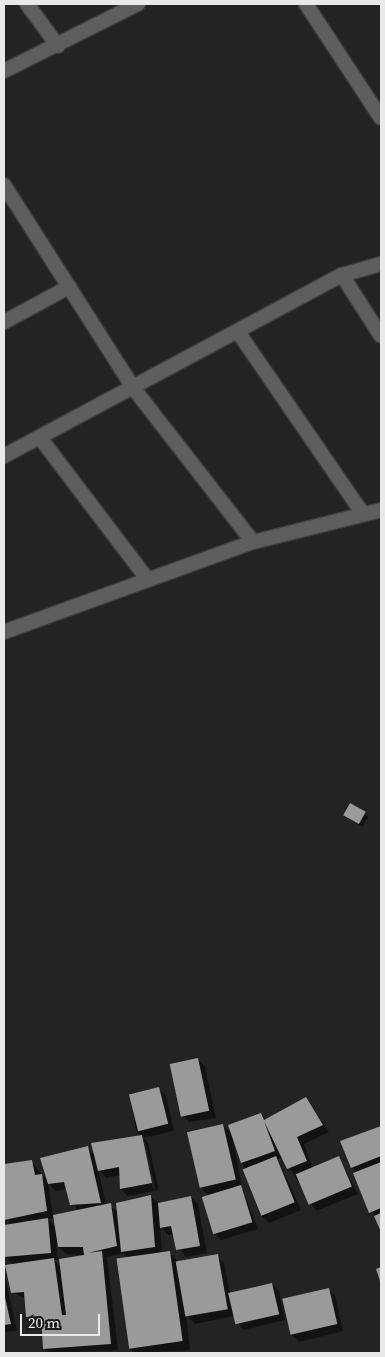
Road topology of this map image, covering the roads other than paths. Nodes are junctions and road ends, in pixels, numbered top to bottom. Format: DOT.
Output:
graph roads {
  1 [pos="27,4"];
  2 [pos="138,4"];
  3 [pos="306,4"];
  4 [pos="58,46"];
  5 [pos="4,71"];
  6 [pos="381,118"];
  7 [pos="5,189"];
  8 [pos="381,264"];
  9 [pos="342,275"];
  10 [pos="69,287"];
  11 [pos="4,322"];
  12 [pos="238,332"];
  13 [pos="381,336"];
  14 [pos="134,389"];
  15 [pos="41,439"];
  16 [pos="4,456"];
  17 [pos="381,510"];
  18 [pos="363,514"];
  19 [pos="253,542"];
  20 [pos="148,580"];
  21 [pos="4,632"];
  1 -- 4 [label="street"];
  2 -- 4 [label="street"];
  3 -- 6 [label="street"];
  4 -- 5 [label="street"];
  7 -- 10 [label="street"];
  8 -- 9 [label="street"];
  9 -- 12 [label="street"];
  9 -- 13 [label="street"];
  10 -- 11 [label="street"];
  10 -- 14 [label="street"];
  12 -- 14 [label="street"];
  12 -- 18 [label="street"];
  14 -- 15 [label="street"];
  14 -- 19 [label="street"];
  15 -- 16 [label="street"];
  15 -- 20 [label="street"];
  17 -- 18 [label="street"];
  18 -- 19 [label="street"];
  19 -- 20 [label="street"];
  20 -- 21 [label="street"];
}
